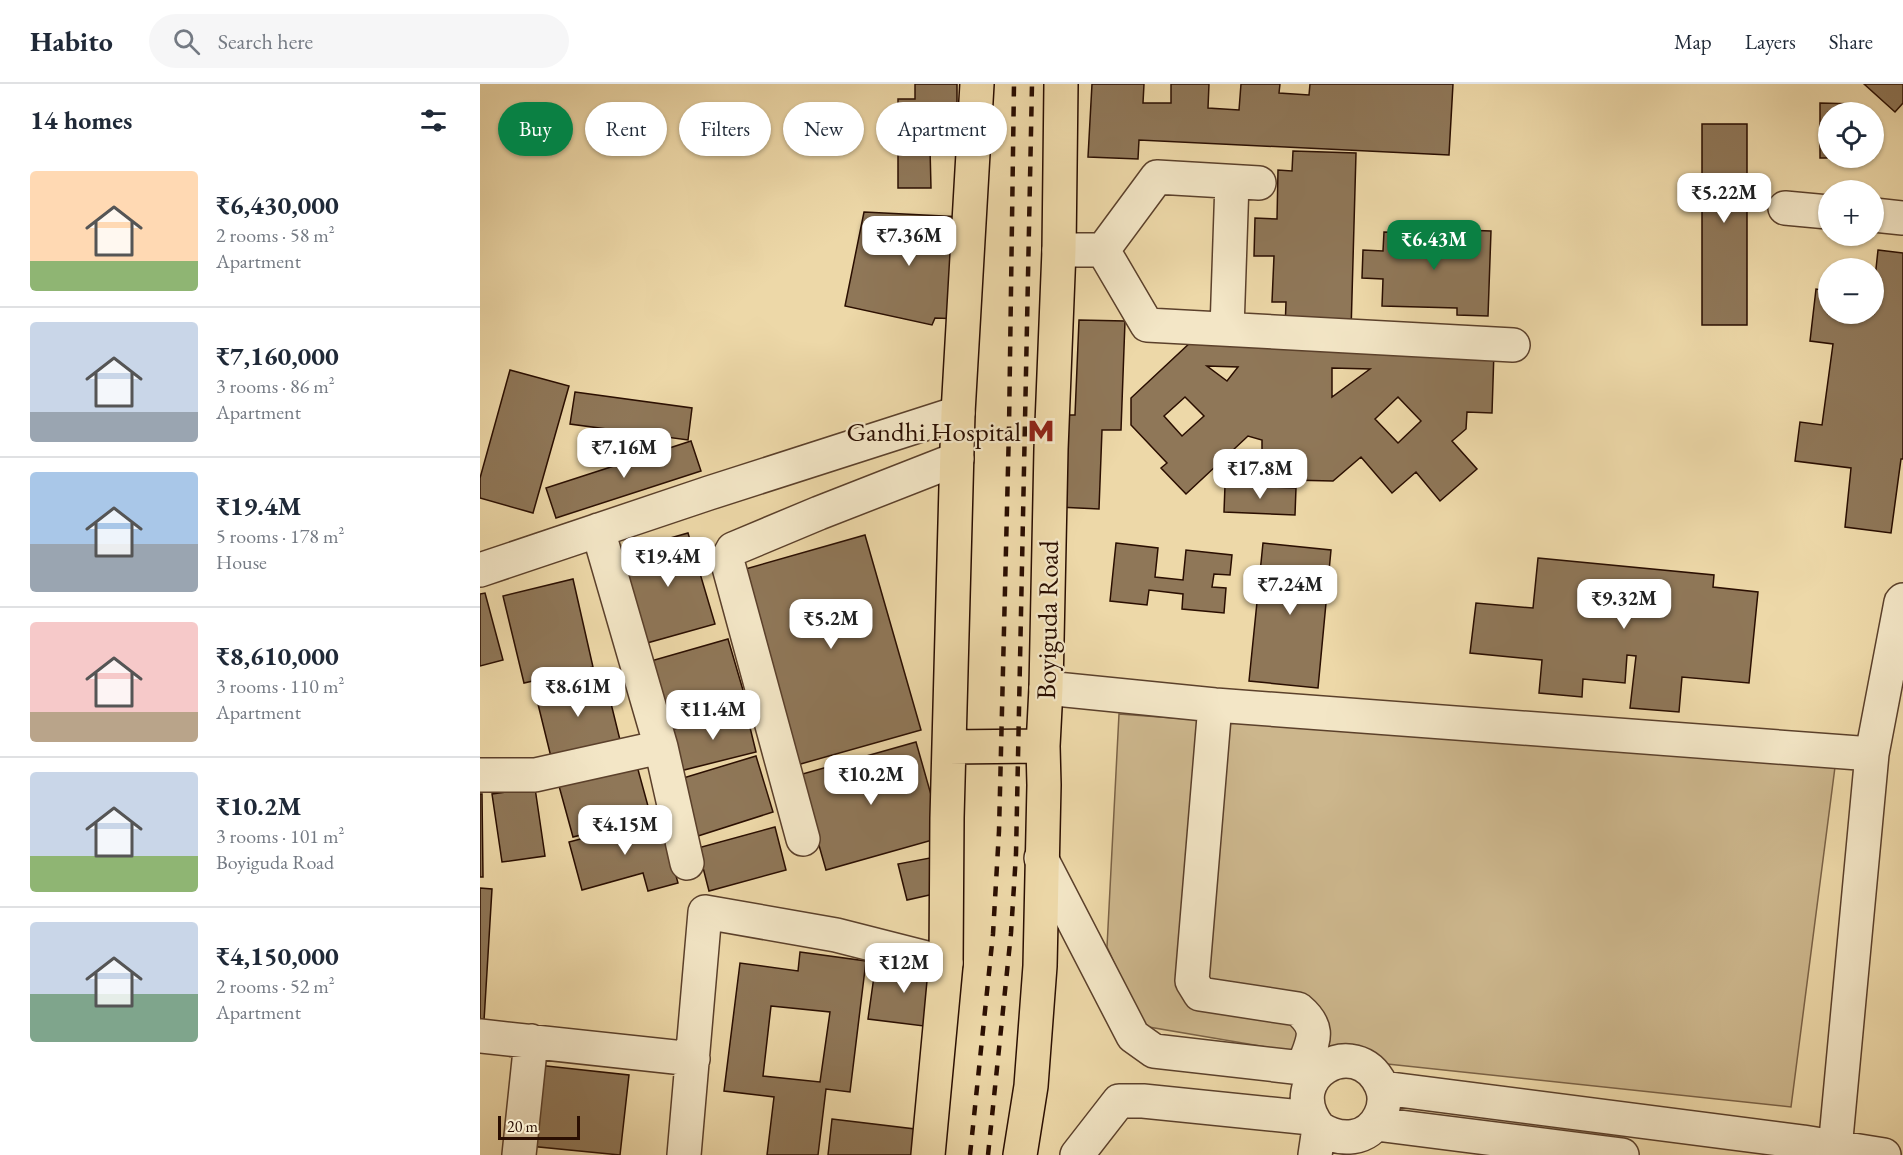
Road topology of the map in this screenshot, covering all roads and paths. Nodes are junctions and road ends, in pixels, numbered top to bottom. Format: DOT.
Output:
graph roads {
  1 [pos="977,84"];
  2 [pos="1061,84"];
  3 [pos="1785,208"];
  4 [pos="1818,211"];
  5 [pos="1884,216"];
  6 [pos="1903,218"];
  7 [pos="1059,250"];
  8 [pos="1103,250"];
  9 [pos="1227,329"];
  10 [pos="1513,345"];
  11 [pos="958,413"];
  12 [pos="957,459"];
  13 [pos="598,530"];
  14 [pos="480,570"];
  15 [pos="1903,600"];
  16 [pos="1046,688"];
  17 [pos="1215,705"];
  18 [pos="1043,746"];
  19 [pos="661,747"];
  20 [pos="949,747"];
  21 [pos="1872,754"];
  22 [pos="480,775"];
  23 [pos="803,839"];
  24 [pos="1041,858"];
  25 [pos="687,863"];
  26 [pos="946,963"];
  27 [pos="480,1036"];
  28 [pos="531,1041"];
  29 [pos="693,1059"];
  30 [pos="1312,1069"];
  31 [pos="1383,1088"];
  32 [pos="1315,1133"];
  33 [pos="1361,1139"];
  34 [pos="1802,1149"];
  35 [pos="1834,1149"];
  36 [pos="519,1155"];
  37 [pos="684,1155"];
  38 [pos="928,1155"];
  39 [pos="1020,1155"];
  40 [pos="1077,1155"];
  41 [pos="1622,1155"];
  42 [pos="1884,1155"];
  1 -- 11 [label="main road"];
  2 -- 7 [label="main road, Boyiguda Road"];
  3 -- 4 [label="street"];
  5 -- 6 [label="street"];
  7 -- 8 [label="street"];
  7 -- 16 [label="main road, Boyiguda Road"];
  8 -- 9 [label="street"];
  8 -- 9 [label="street"];
  9 -- 10 [label="street"];
  11 -- 12 [label="main road"];
  11 -- 13 [label="street"];
  12 -- 20 [label="main road"];
  12 -- 23 [label="street"];
  13 -- 14 [label="street"];
  13 -- 19 [label="street"];
  15 -- 21 [label="street"];
  16 -- 17 [label="street"];
  16 -- 18 [label="main road, Boyiguda Road"];
  17 -- 21 [label="street"];
  17 -- 30 [label="street"];
  18 -- 20 [label="main road"];
  18 -- 24 [label="main road, Boyiguda Road"];
  19 -- 22 [label="street"];
  19 -- 25 [label="street"];
  20 -- 26 [label="main road"];
  21 -- 35 [label="street"];
  24 -- 30 [label="street"];
  24 -- 39 [label="main road, Boyiguda Road"];
  26 -- 29 [label="street"];
  26 -- 38 [label="main road"];
  27 -- 28 [label="street"];
  28 -- 29 [label="street"];
  28 -- 36 [label="street"];
  29 -- 37 [label="street"];
  30 -- 31 [label="street"];
  30 -- 32 [label="street"];
  31 -- 33 [label="street"];
  31 -- 34 [label="street"];
  32 -- 33 [label="street"];
  32 -- 40 [label="street"];
  33 -- 41 [label="street"];
  34 -- 35 [label="street"];
  35 -- 42 [label="street"];
}
